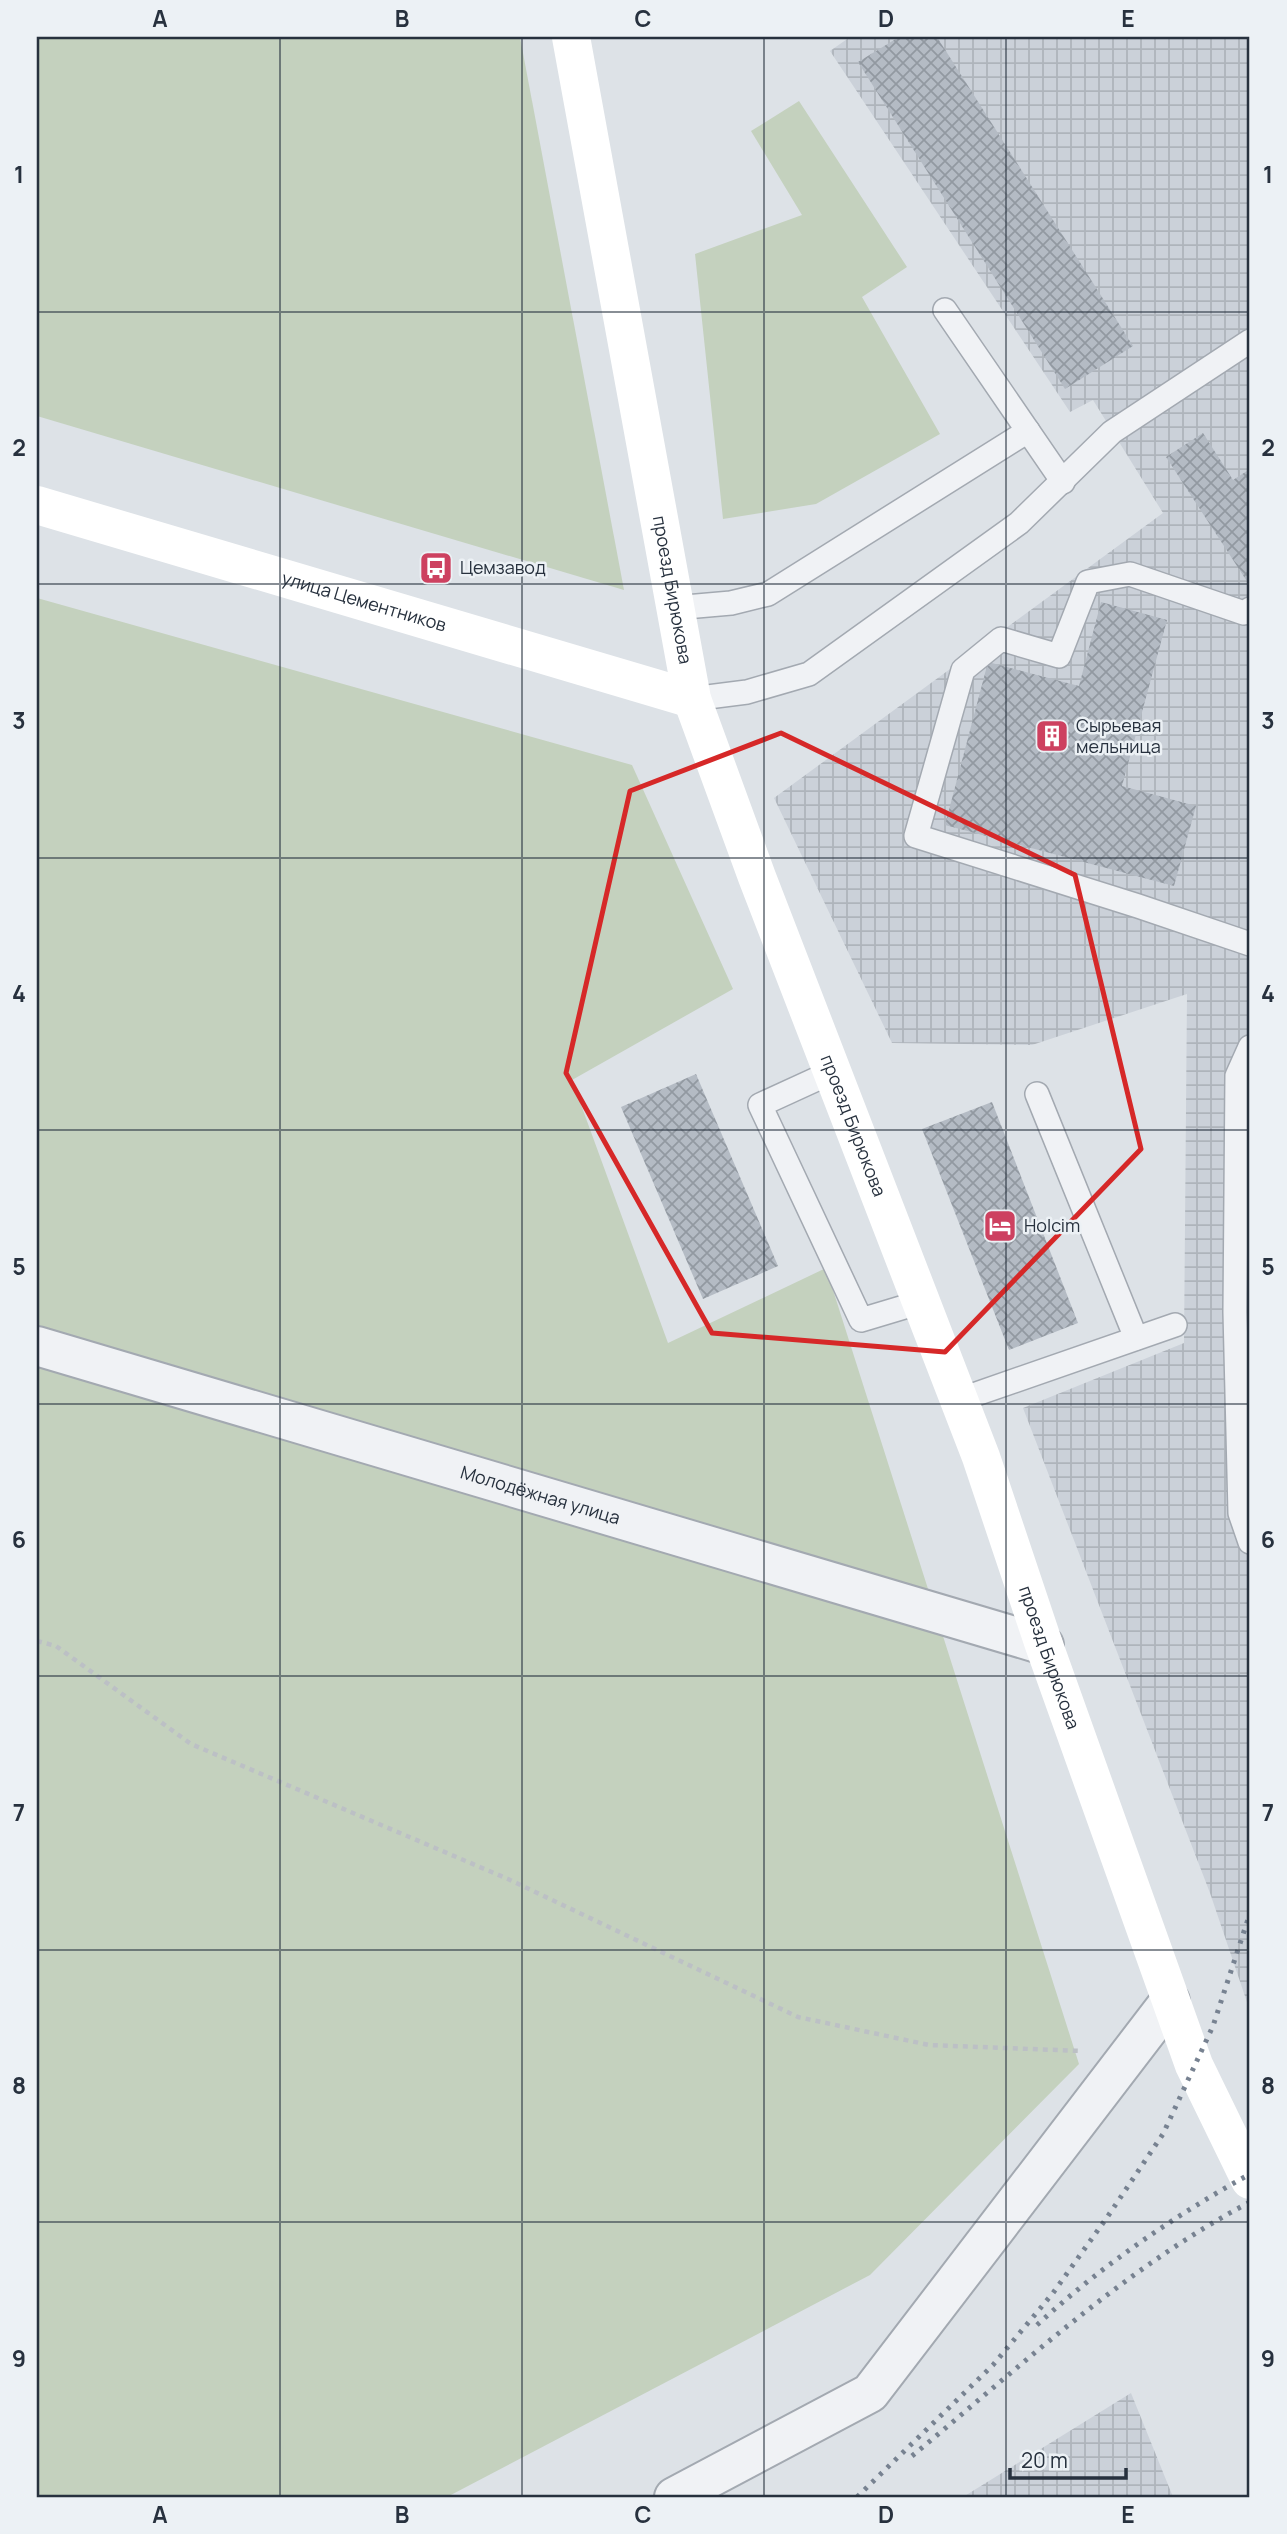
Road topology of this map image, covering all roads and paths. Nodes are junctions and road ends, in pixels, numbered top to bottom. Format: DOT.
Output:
graph roads {
  1 [pos="571,37"];
  2 [pos="945,310"];
  3 [pos="1250,341"];
  4 [pos="1028,431"];
  5 [pos="1063,482"];
  6 [pos="37,505"];
  7 [pos="674,608"];
  8 [pos="1250,609"];
  9 [pos="692,699"];
  10 [pos="1250,944"];
  11 [pos="1250,1047"];
  12 [pos="832,1072"];
  13 [pos="1037,1094"];
  14 [pos="921,1302"];
  15 [pos="1175,1325"];
  16 [pos="1136,1338"];
  17 [pos="37,1346"];
  18 [pos="959,1400"];
  19 [pos="1250,1542"];
  20 [pos="37,1641"];
  21 [pos="1044,1645"];
  22 [pos="1170,2001"];
  23 [pos="1093,2052"];
  24 [pos="1250,2180"];
  25 [pos="674,2497"];
  1 -- 7 [label="street, проезд Бирюкова"];
  2 -- 4 [label="lane"];
  3 -- 5 [label="lane"];
  4 -- 5 [label="lane"];
  4 -- 7 [label="lane"];
  5 -- 9 [label="lane"];
  6 -- 9 [label="street, улица Цементников"];
  7 -- 9 [label="street, проезд Бирюкова"];
  8 -- 10 [label="lane"];
  9 -- 12 [label="street, проезд Бирюкова"];
  11 -- 19 [label="lane"];
  12 -- 14 [label="street, проезд Бирюкова"];
  12 -- 14 [label="lane"];
  13 -- 16 [label="lane"];
  14 -- 18 [label="street, проезд Бирюкова"];
  15 -- 16 [label="lane"];
  16 -- 18 [label="lane"];
  17 -- 21 [label="street, Молодёжная улица"];
  18 -- 21 [label="street, проезд Бирюкова"];
  20 -- 23 [label="path"];
  21 -- 22 [label="street, проезд Бирюкова"];
  22 -- 24 [label="street, проезд Бирюкова"];
  22 -- 25 [label="street"];
}
